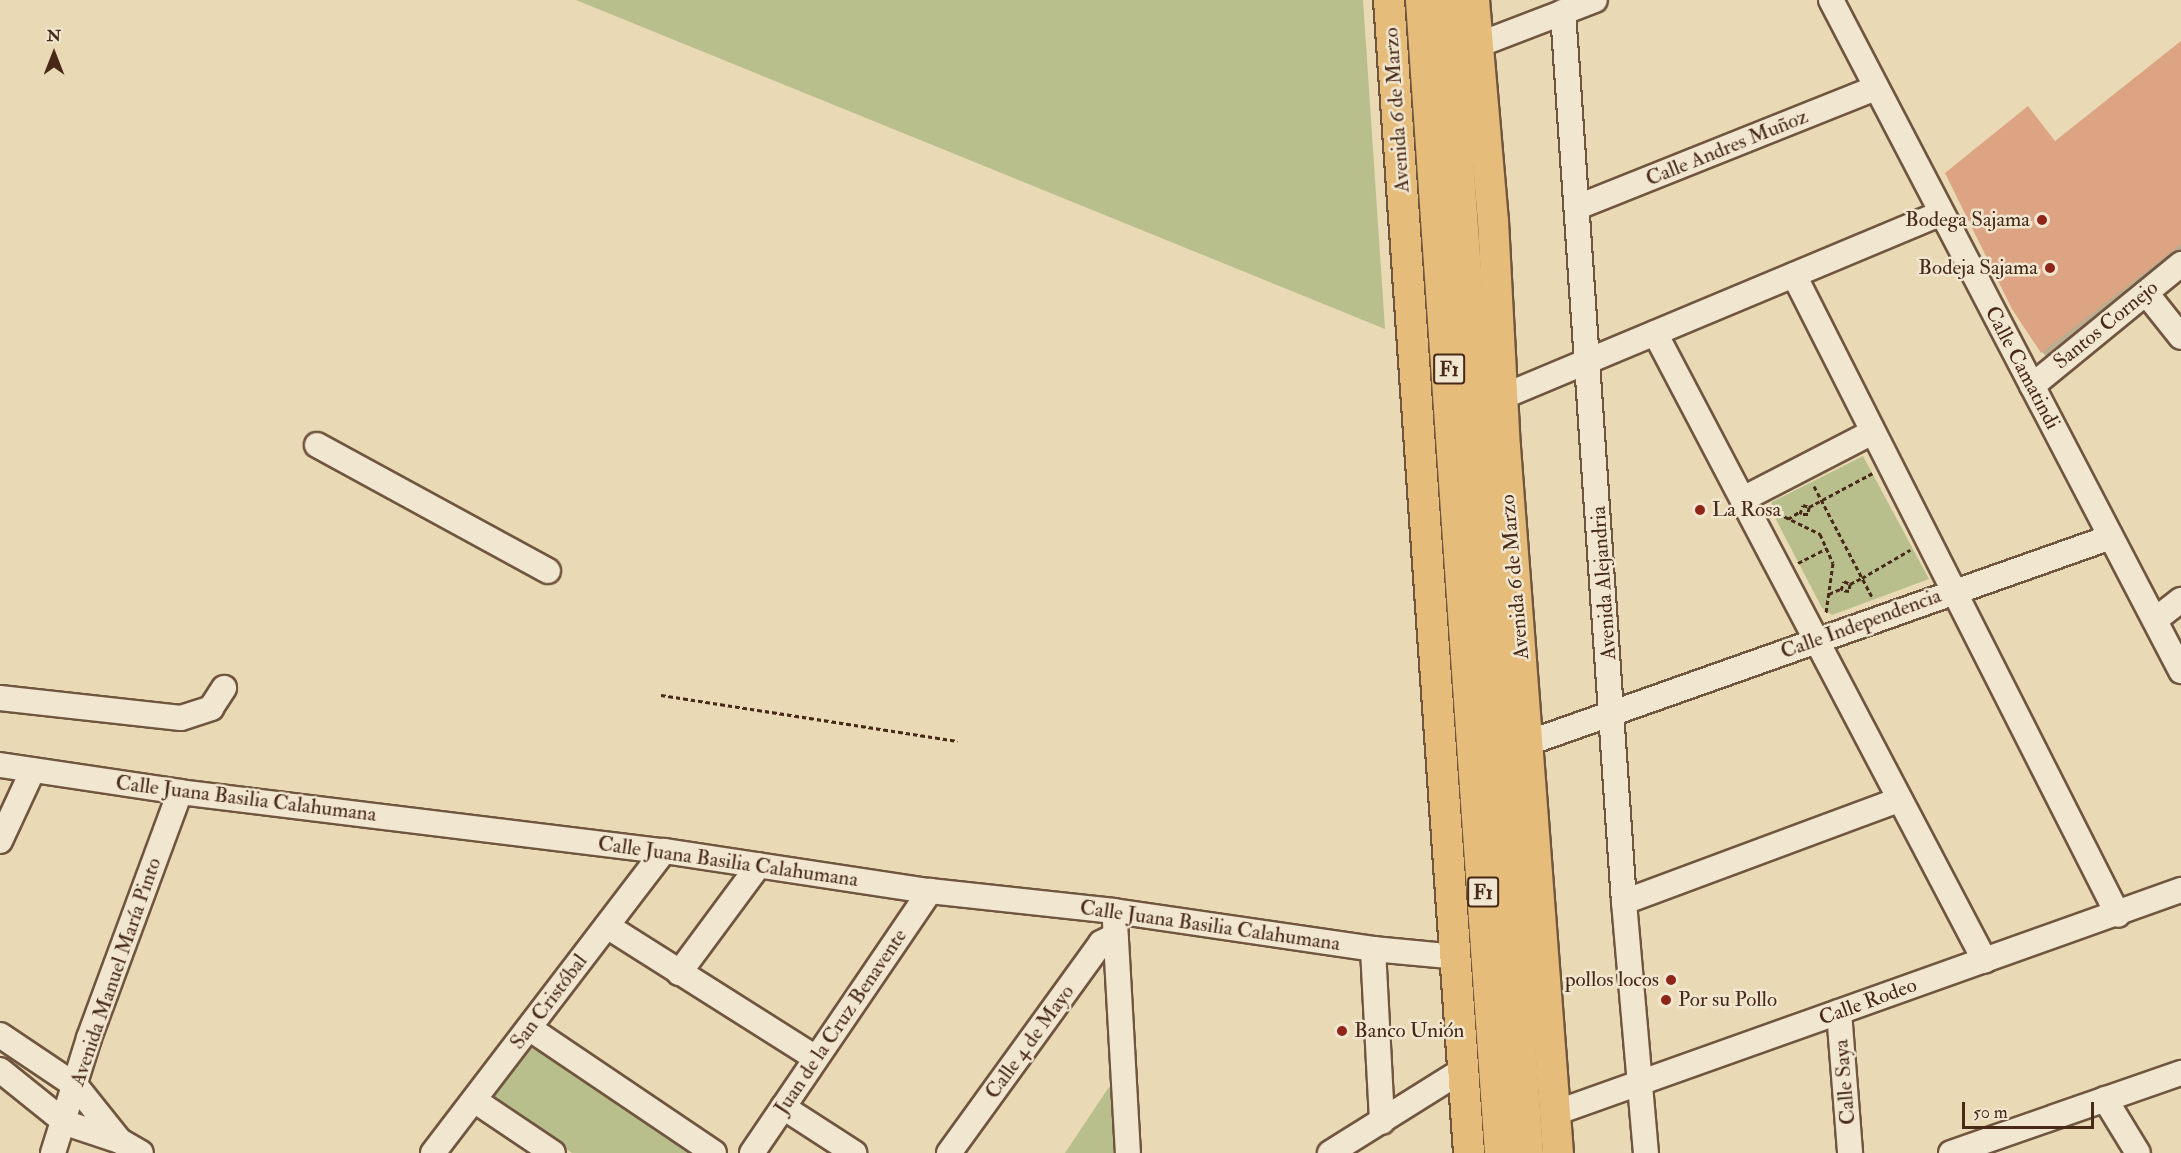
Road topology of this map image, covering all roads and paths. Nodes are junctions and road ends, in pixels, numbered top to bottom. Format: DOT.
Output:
graph roads {
  1 [pos="1389,0"];
  2 [pos="1422,0"];
  3 [pos="1445,0"];
  4 [pos="1474,0"];
  5 [pos="1595,0"];
  6 [pos="1832,0"];
  7 [pos="1563,12"];
  8 [pos="1478,45"];
  9 [pos="1876,88"];
  10 [pos="1578,207"];
  11 [pos="1941,213"];
  12 [pos="2181,264"];
  13 [pos="1794,275"];
  14 [pos="2146,293"];
  15 [pos="1655,333"];
  16 [pos="2181,337"];
  17 [pos="1588,361"];
  18 [pos="2032,386"];
  19 [pos="1502,398"];
  20 [pos="1871,433"];
  21 [pos="317,445"];
  22 [pos="1873,463"];
  23 [pos="1877,470"];
  24 [pos="1810,479"];
  25 [pos="1882,480"];
  26 [pos="1743,499"];
  27 [pos="1821,500"];
  28 [pos="1768,501"];
  29 [pos="1809,507"];
  30 [pos="1766,508"];
  31 [pos="1799,512"];
  32 [pos="1766,514"];
  33 [pos="1788,519"];
  34 [pos="2111,537"];
  35 [pos="1917,546"];
  36 [pos="1827,548"];
  37 [pos="1794,565"];
  38 [pos="548,571"];
  39 [pos="1862,578"];
  40 [pos="1850,584"];
  41 [pos="1840,589"];
  42 [pos="1954,590"];
  43 [pos="1829,594"];
  44 [pos="2181,600"];
  45 [pos="1876,604"];
  46 [pos="1819,613"];
  47 [pos="1831,619"];
  48 [pos="2155,620"];
  49 [pos="1822,629"];
  50 [pos="2181,671"];
  51 [pos="224,688"];
  52 [pos="661,695"];
  53 [pos="0,698"];
  54 [pos="1613,714"];
  55 [pos="957,741"];
  56 [pos="1528,742"];
  57 [pos="0,765"];
  58 [pos="33,770"];
  59 [pos="180,792"];
  60 [pos="1898,800"];
  61 [pos="0,841"];
  62 [pos="664,851"];
  63 [pos="759,865"];
  64 [pos="2181,890"];
  65 [pos="930,891"];
  66 [pos="1624,902"];
  67 [pos="1114,911"];
  68 [pos="2118,915"];
  69 [pos="607,926"];
  70 [pos="1115,936"];
  71 [pos="1373,949"];
  72 [pos="1456,957"];
  73 [pos="1985,961"];
  74 [pos="679,973"];
  75 [pos="1839,1012"];
  76 [pos="529,1028"];
  77 [pos="0,1035"];
  78 [pos="816,1058"];
  79 [pos="0,1070"];
  80 [pos="1463,1070"];
  81 [pos="2181,1072"];
  82 [pos="76,1086"];
  83 [pos="1640,1086"];
  84 [pos="2105,1099"];
  85 [pos="474,1100"];
  86 [pos="783,1107"];
  87 [pos="1555,1113"];
  88 [pos="66,1123"];
  89 [pos="1371,1136"];
  90 [pos="120,1141"];
  91 [pos="53,1153"];
  92 [pos="141,1153"];
  93 [pos="433,1153"];
  94 [pos="553,1153"];
  95 [pos="714,1153"];
  96 [pos="752,1153"];
  97 [pos="854,1153"];
  98 [pos="949,1153"];
  99 [pos="1128,1153"];
  100 [pos="1330,1153"];
  101 [pos="1468,1153"];
  102 [pos="1501,1153"];
  103 [pos="1526,1153"];
  104 [pos="1558,1153"];
  105 [pos="1646,1153"];
  106 [pos="1851,1153"];
  107 [pos="1951,1153"];
  108 [pos="2138,1153"];
  1 -- 72 [label="main road, Avenida 6 de Marzo"];
  2 -- 102 [label="highway, Avenida 6 de Marzo / F1"];
  3 -- 103 [label="highway, Avenida 6 de Marzo / F1"];
  4 -- 8 [label="main road, Avenida 6 de Marzo"];
  5 -- 7 [label="street"];
  6 -- 9 [label="street, Calle Camatindi"];
  7 -- 8 [label="street"];
  7 -- 10 [label="street, Avenida Alejandria"];
  8 -- 19 [label="main road, Avenida 6 de Marzo"];
  9 -- 10 [label="street, Calle Andres Muñoz"];
  9 -- 11 [label="street, Calle Camatindi"];
  10 -- 17 [label="street, Avenida Alejandria"];
  11 -- 13 [label="street"];
  11 -- 18 [label="street, Calle Camatindi"];
  12 -- 14 [label="street, Santos Cornejo"];
  13 -- 15 [label="street"];
  13 -- 20 [label="street"];
  14 -- 16 [label="street"];
  14 -- 18 [label="street, Santos Cornejo"];
  15 -- 17 [label="street"];
  15 -- 26 [label="street"];
  17 -- 19 [label="street"];
  17 -- 54 [label="street, Avenida Alejandria"];
  18 -- 34 [label="street, Calle Camatindi"];
  19 -- 56 [label="main road, Avenida 6 de Marzo"];
  20 -- 26 [label="street"];
  20 -- 42 [label="street"];
  21 -- 38 [label="street"];
  22 -- 23 [label="path"];
  23 -- 25 [label="path"];
  23 -- 27 [label="path"];
  24 -- 27 [label="path"];
  26 -- 49 [label="street"];
  27 -- 29 [label="path"];
  27 -- 39 [label="path"];
  28 -- 30 [label="path"];
  29 -- 31 [label="path"];
  29 -- 31 [label="path"];
  30 -- 32 [label="path"];
  30 -- 33 [label="path"];
  31 -- 33 [label="path"];
  33 -- 36 [label="path"];
  34 -- 42 [label="street, Calle Independencia"];
  34 -- 48 [label="street, Calle Camatindi"];
  35 -- 39 [label="path"];
  36 -- 37 [label="path"];
  36 -- 43 [label="path"];
  39 -- 40 [label="path"];
  39 -- 45 [label="path"];
  40 -- 41 [label="path"];
  40 -- 41 [label="path"];
  41 -- 43 [label="path"];
  42 -- 49 [label="street, Calle Independencia"];
  42 -- 68 [label="street"];
  43 -- 49 [label="path"];
  44 -- 48 [label="street"];
  46 -- 49 [label="path"];
  47 -- 49 [label="path"];
  48 -- 50 [label="street, Calle Camatindi"];
  49 -- 54 [label="street, Calle Independencia"];
  49 -- 60 [label="street"];
  51 -- 53 [label="street"];
  52 -- 55 [label="path"];
  54 -- 56 [label="street, Calle Independencia"];
  54 -- 66 [label="street, Avenida Alejandria"];
  56 -- 87 [label="main road, Avenida 6 de Marzo"];
  57 -- 58 [label="street, Calle Juana Basilia Calahumana"];
  58 -- 59 [label="street, Calle Juana Basilia Calahumana"];
  58 -- 61 [label="street"];
  59 -- 62 [label="street, Calle Juana Basilia Calahumana"];
  59 -- 82 [label="street, Avenida Manuel María Pinto"];
  60 -- 66 [label="street"];
  60 -- 73 [label="street"];
  62 -- 63 [label="street, Calle Juana Basilia Calahumana"];
  62 -- 69 [label="street, San Cristóbal"];
  63 -- 65 [label="street, Calle Juana Basilia Calahumana"];
  63 -- 74 [label="street"];
  64 -- 68 [label="street, Calle Rodeo"];
  65 -- 67 [label="street, Calle Juana Basilia Calahumana"];
  65 -- 78 [label="street, Juan de la Cruz Benavente"];
  66 -- 83 [label="street, Avenida Alejandria"];
  67 -- 70 [label="street"];
  67 -- 71 [label="street, Calle Juana Basilia Calahumana"];
  68 -- 73 [label="street, Calle Rodeo"];
  69 -- 74 [label="street"];
  69 -- 76 [label="street, San Cristóbal"];
  70 -- 98 [label="street, Calle 4 de Mayo"];
  70 -- 99 [label="street"];
  71 -- 72 [label="street, Calle Juana Basilia Calahumana"];
  71 -- 89 [label="street"];
  72 -- 80 [label="main road, Avenida 6 de Marzo"];
  73 -- 75 [label="street, Calle Rodeo"];
  74 -- 78 [label="street"];
  75 -- 83 [label="street, Calle Rodeo"];
  75 -- 106 [label="street, Calle Saya"];
  76 -- 85 [label="street, San Cristóbal"];
  76 -- 95 [label="street"];
  77 -- 82 [label="street"];
  78 -- 86 [label="street, Juan de la Cruz Benavente"];
  79 -- 88 [label="street"];
  80 -- 89 [label="street"];
  80 -- 101 [label="main road, Avenida 6 de Marzo"];
  81 -- 84 [label="street"];
  82 -- 88 [label="street, Avenida Manuel María Pinto"];
  82 -- 90 [label="street"];
  83 -- 87 [label="street, Calle Rodeo"];
  83 -- 105 [label="street, Avenida Alejandria"];
  84 -- 107 [label="street"];
  84 -- 108 [label="street"];
  85 -- 93 [label="street, San Cristóbal"];
  85 -- 94 [label="street"];
  86 -- 96 [label="street, Juan de la Cruz Benavente"];
  86 -- 97 [label="street"];
  87 -- 104 [label="main road, Avenida 6 de Marzo"];
  88 -- 90 [label="street"];
  88 -- 91 [label="street, Avenida Manuel María Pinto"];
  89 -- 100 [label="street"];
  90 -- 92 [label="street"];
}
